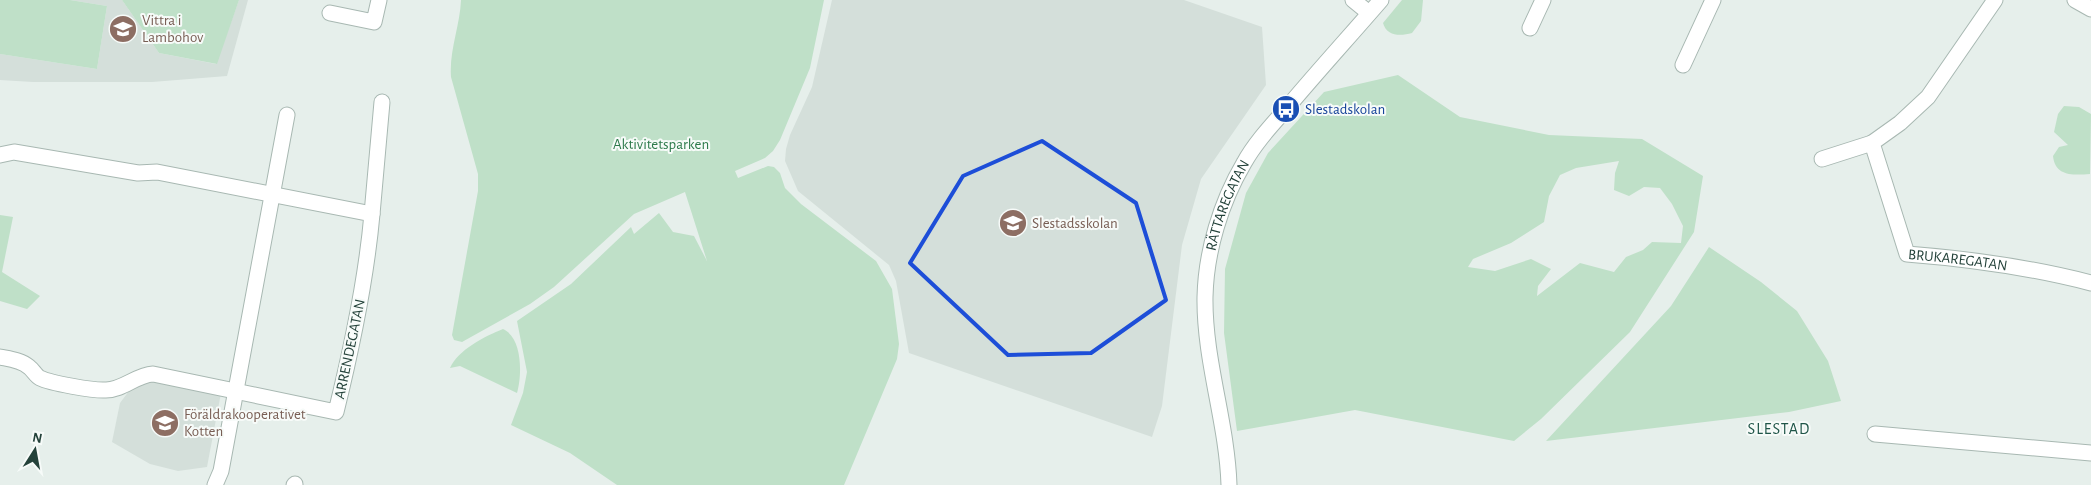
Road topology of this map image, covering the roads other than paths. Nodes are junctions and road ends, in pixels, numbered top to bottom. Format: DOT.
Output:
graph roads {
  1 [pos="379,0"];
  2 [pos="1353,0"];
  3 [pos="1380,0"];
  4 [pos="1542,0"];
  5 [pos="1713,0"];
  6 [pos="1995,0"];
  7 [pos="2075,0"];
  8 [pos="2091,9"];
  9 [pos="330,13"];
  10 [pos="1369,13"];
  11 [pos="1530,28"];
  12 [pos="1683,65"];
  13 [pos="382,102"];
  14 [pos="287,115"];
  15 [pos="1872,143"];
  16 [pos="0,155"];
  17 [pos="1822,159"];
  18 [pos="272,196"];
  19 [pos="372,214"];
  20 [pos="2091,283"];
  21 [pos="0,357"];
  22 [pos="236,391"];
  23 [pos="1875,434"];
  24 [pos="2091,453"];
  25 [pos="215,485"];
  26 [pos="1229,485"];
  1 -- 9 [label="street"];
  2 -- 10 [label="street"];
  3 -- 10 [label="street, RÄTTAREGATAN"];
  4 -- 11 [label="street"];
  5 -- 12 [label="street"];
  6 -- 15 [label="street"];
  7 -- 8 [label="street"];
  10 -- 26 [label="street, RÄTTAREGATAN"];
  13 -- 19 [label="street, ARRENDEGATAN"];
  14 -- 18 [label="street"];
  15 -- 17 [label="street"];
  15 -- 20 [label="street, BRUKAREGATAN"];
  16 -- 18 [label="street"];
  18 -- 19 [label="street"];
  18 -- 22 [label="street"];
  19 -- 22 [label="street, ARRENDEGATAN"];
  21 -- 22 [label="street, ARRENDEGATAN"];
  22 -- 25 [label="street"];
  23 -- 24 [label="street"];
}
